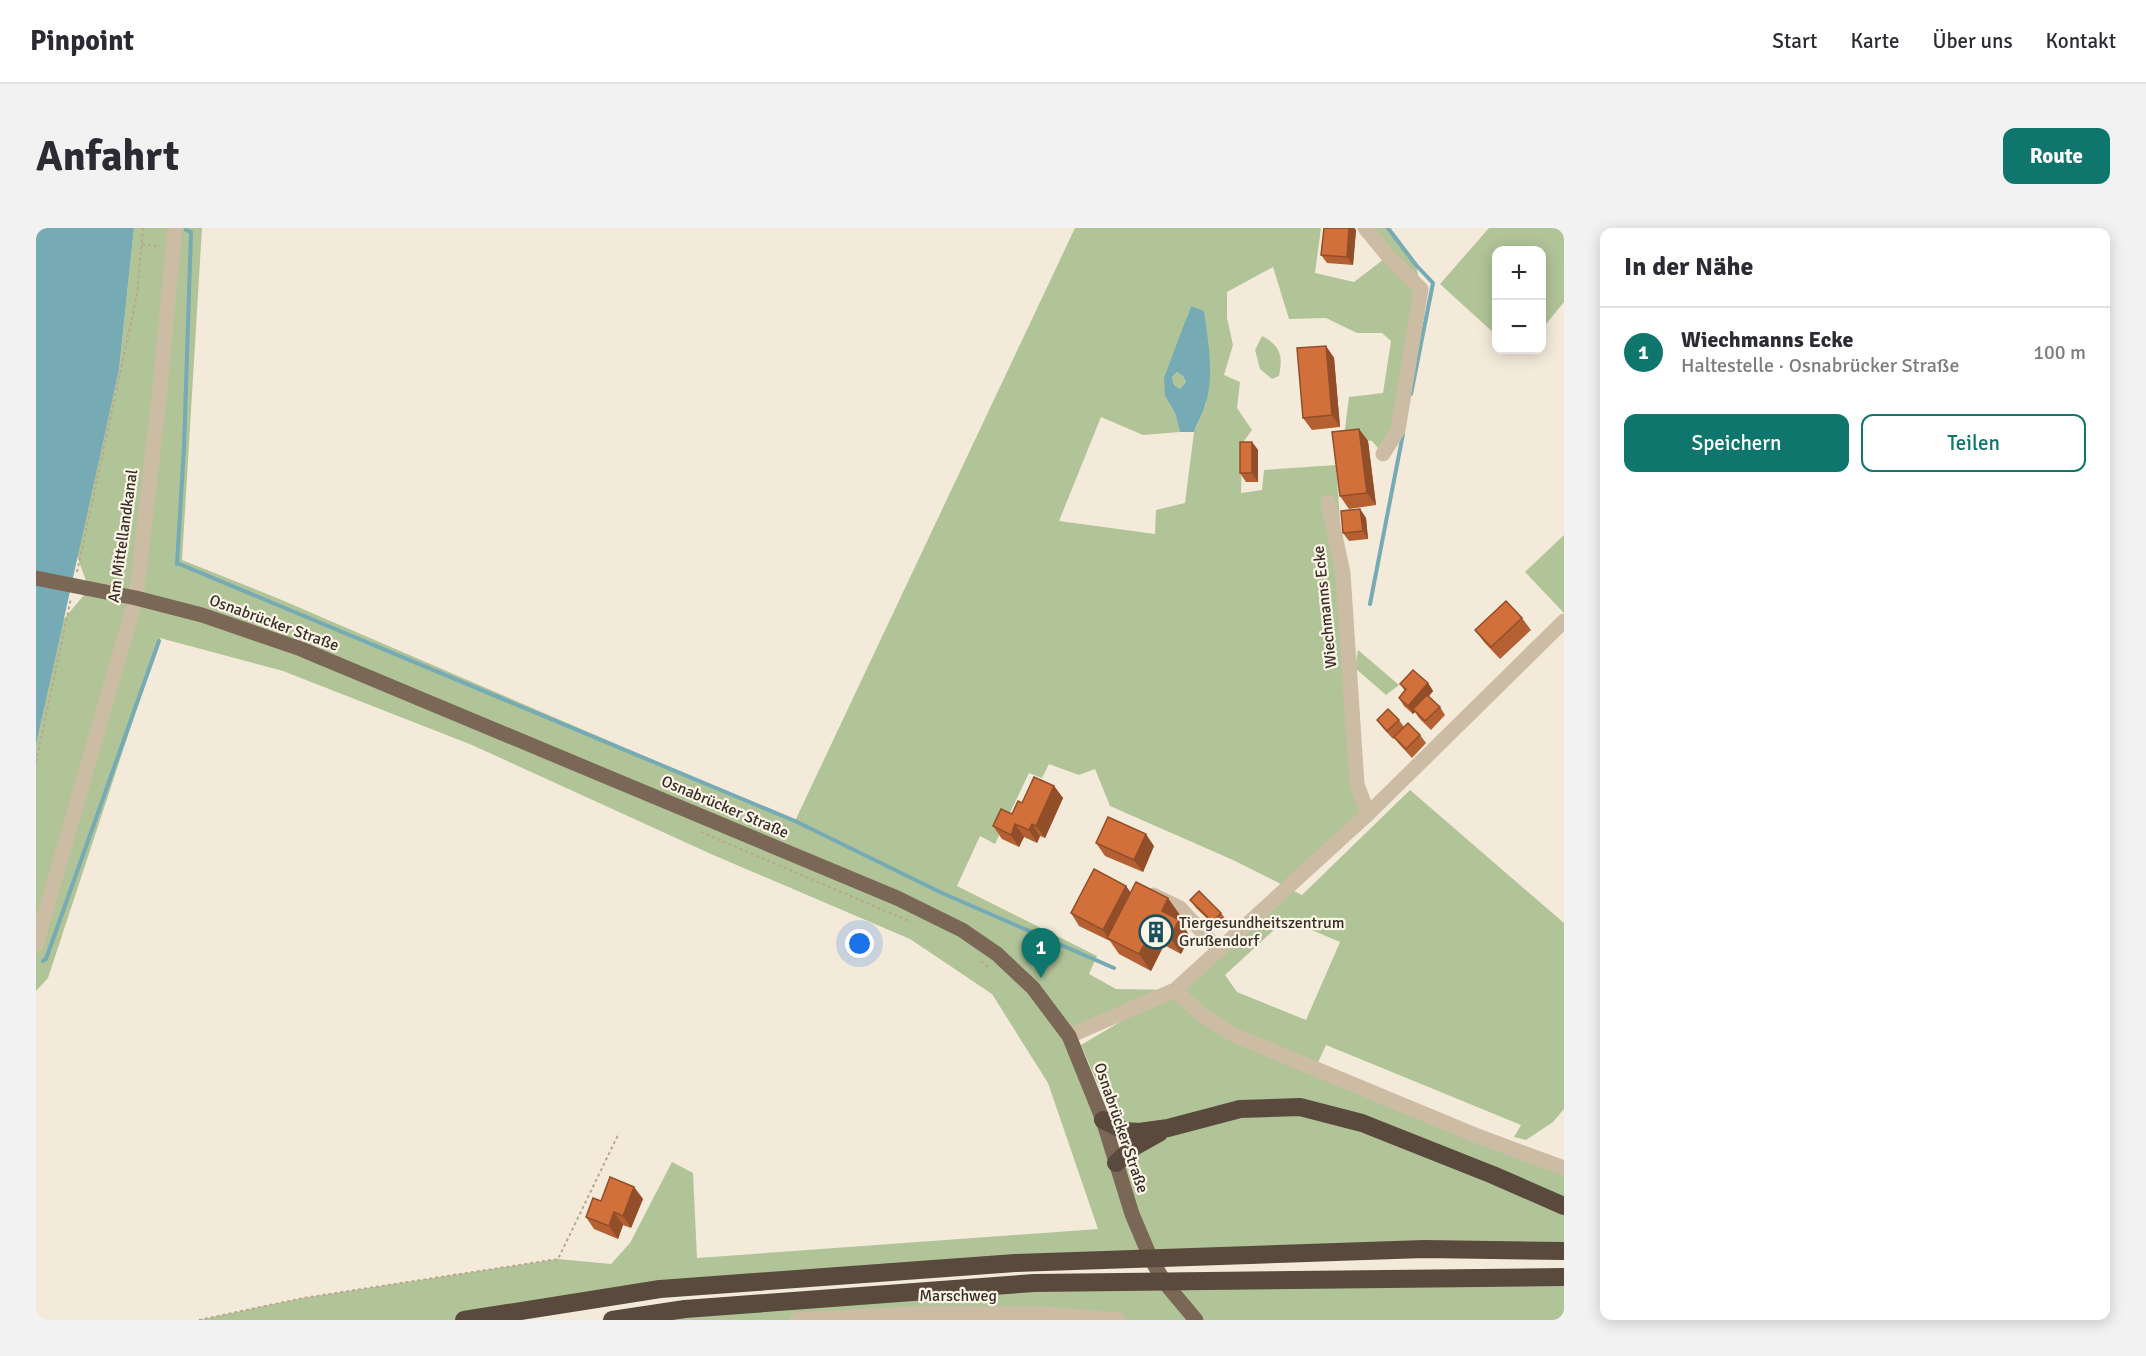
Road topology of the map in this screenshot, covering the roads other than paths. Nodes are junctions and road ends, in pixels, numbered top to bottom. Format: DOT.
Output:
graph roads {
  1 [pos="175,228"];
  2 [pos="1365,228"];
  3 [pos="1383,454"];
  4 [pos="1328,502"];
  5 [pos="36,578"];
  6 [pos="136,598"];
  7 [pos="1564,621"];
  8 [pos="1368,814"];
  9 [pos="1144,891"];
  10 [pos="36,945"];
  11 [pos="1219,950"];
  12 [pos="1175,990"];
  13 [pos="1069,1036"];
  14 [pos="1103,1120"];
  15 [pos="1168,1128"];
  16 [pos="1116,1163"];
  17 [pos="1564,1168"];
  18 [pos="1564,1206"];
  19 [pos="1564,1251"];
  20 [pos="1564,1277"];
  21 [pos="1194,1318"];
  22 [pos="464,1320"];
  23 [pos="612,1320"];
  24 [pos="797,1320"];
  25 [pos="1118,1320"];
  1 -- 6 [label="street, Am Mittellandkanal"];
  2 -- 3 [label="street"];
  4 -- 8 [label="street, Wiechmanns Ecke"];
  5 -- 6 [label="main road, Osnabrücker Straße"];
  6 -- 10 [label="street, Am Mittellandkanal"];
  6 -- 13 [label="main road, Osnabrücker Straße"];
  7 -- 8 [label="street"];
  8 -- 11 [label="street"];
  9 -- 11 [label="street"];
  11 -- 12 [label="street"];
  12 -- 13 [label="street"];
  12 -- 17 [label="street"];
  13 -- 14 [label="main road, Osnabrücker Straße"];
  14 -- 15 [label="highway"];
  14 -- 16 [label="main road, Osnabrücker Straße"];
  15 -- 16 [label="highway"];
  15 -- 18 [label="highway"];
  16 -- 21 [label="main road, Osnabrücker Straße"];
  19 -- 22 [label="highway"];
  20 -- 23 [label="highway"];
  24 -- 25 [label="street, Marschweg"];
}
